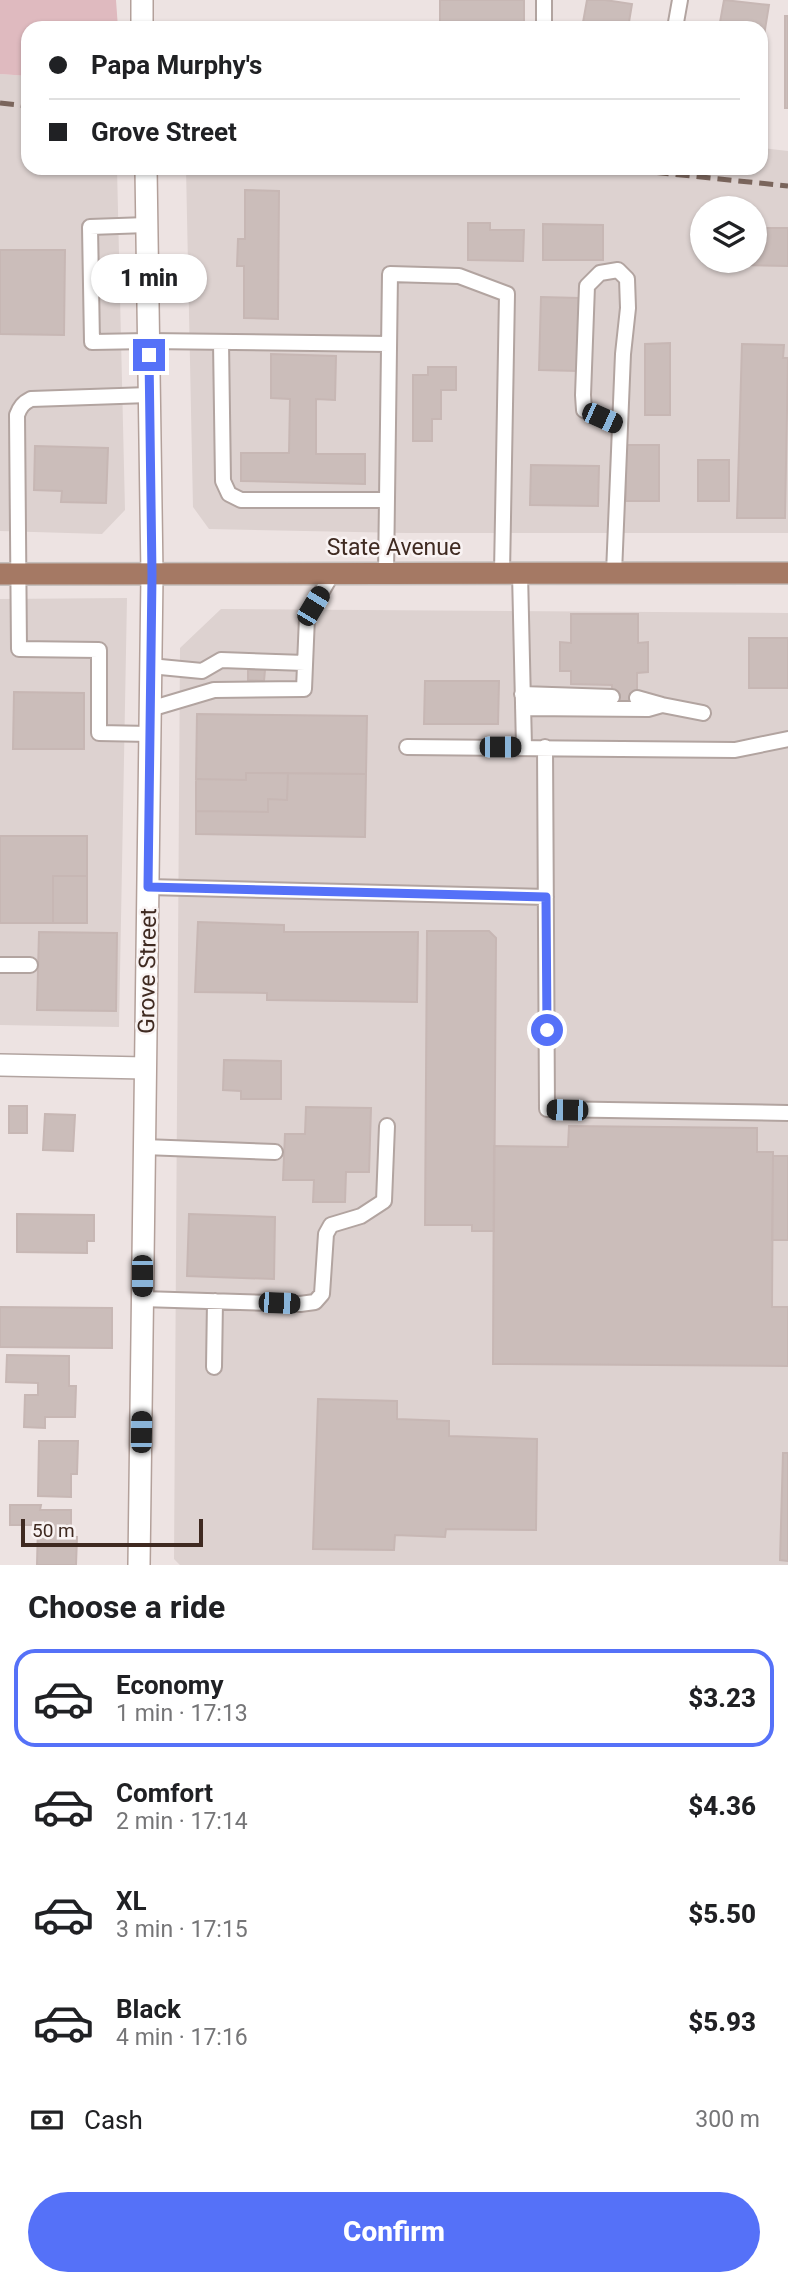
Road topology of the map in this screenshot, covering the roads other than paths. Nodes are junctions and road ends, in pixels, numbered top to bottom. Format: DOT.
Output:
graph roads {
  1 [pos="142,0"];
  2 [pos="544,0"];
  3 [pos="680,0"];
  4 [pos="142,21"];
  5 [pos="544,21"];
  6 [pos="676,21"];
  7 [pos="146,175"];
  8 [pos="147,225"];
  9 [pos="148,341"];
  10 [pos="221,342"];
  11 [pos="389,344"];
  12 [pos="149,395"];
  13 [pos="620,426"];
  14 [pos="386,500"];
  15 [pos="511,573"];
  16 [pos="614,573"];
  17 [pos="788,573"];
  18 [pos="10,574"];
  19 [pos="332,574"];
  20 [pos="386,574"];
  21 [pos="152,575"];
  22 [pos="305,663"];
  23 [pos="150,666"];
  24 [pos="612,697"];
  25 [pos="637,698"];
  26 [pos="523,701"];
  27 [pos="662,705"];
  28 [pos="150,709"];
  29 [pos="703,713"];
  30 [pos="150,734"];
  31 [pos="788,739"];
  32 [pos="407,747"];
  33 [pos="524,747"];
  34 [pos="545,747"];
  35 [pos="148,887"];
  36 [pos="546,897"];
  37 [pos="0,965"];
  38 [pos="30,965"];
  39 [pos="0,1065"];
  40 [pos="145,1068"];
  41 [pos="788,1113"];
  42 [pos="387,1126"];
  43 [pos="144,1147"];
  44 [pos="275,1152"];
  45 [pos="142,1299"];
  46 [pos="215,1301"];
  47 [pos="214,1367"];
  48 [pos="139,1565"];
  1 -- 4 [label="street"];
  2 -- 5 [label="lane"];
  3 -- 6 [label="lane"];
  7 -- 8 [label="street, Grove Street"];
  8 -- 9 [label="street, Grove Street"];
  8 -- 9 [label="lane"];
  9 -- 10 [label="lane"];
  9 -- 12 [label="street, Grove Street"];
  10 -- 11 [label="lane"];
  10 -- 14 [label="lane"];
  11 -- 14 [label="lane"];
  11 -- 15 [label="lane"];
  12 -- 18 [label="lane"];
  12 -- 21 [label="street, Grove Street"];
  13 -- 13 [label="lane"];
  13 -- 16 [label="lane"];
  14 -- 20 [label="lane"];
  15 -- 16 [label="main road, State Avenue"];
  15 -- 20 [label="main road, State Avenue"];
  15 -- 26 [label="lane"];
  16 -- 17 [label="main road, State Avenue"];
  18 -- 21 [label="main road, State Avenue"];
  18 -- 30 [label="lane"];
  19 -- 20 [label="main road, State Avenue"];
  19 -- 21 [label="main road, State Avenue"];
  19 -- 22 [label="lane"];
  21 -- 23 [label="street, Grove Street"];
  22 -- 23 [label="lane"];
  22 -- 28 [label="lane"];
  23 -- 28 [label="street, Grove Street"];
  24 -- 26 [label="lane"];
  25 -- 27 [label="lane"];
  26 -- 27 [label="lane"];
  26 -- 33 [label="lane"];
  27 -- 29 [label="lane"];
  28 -- 30 [label="street, Grove Street"];
  30 -- 35 [label="street, Grove Street"];
  31 -- 34 [label="lane"];
  32 -- 33 [label="lane"];
  33 -- 34 [label="lane"];
  34 -- 36 [label="lane"];
  35 -- 36 [label="lane"];
  35 -- 40 [label="street, Grove Street"];
  36 -- 41 [label="lane"];
  37 -- 38 [label="lane"];
  39 -- 40 [label="street"];
  40 -- 43 [label="street, Grove Street"];
  42 -- 46 [label="lane"];
  43 -- 44 [label="lane"];
  43 -- 45 [label="street, Grove Street"];
  45 -- 46 [label="lane"];
  45 -- 48 [label="street, Grove Street"];
  46 -- 47 [label="lane"];
}
